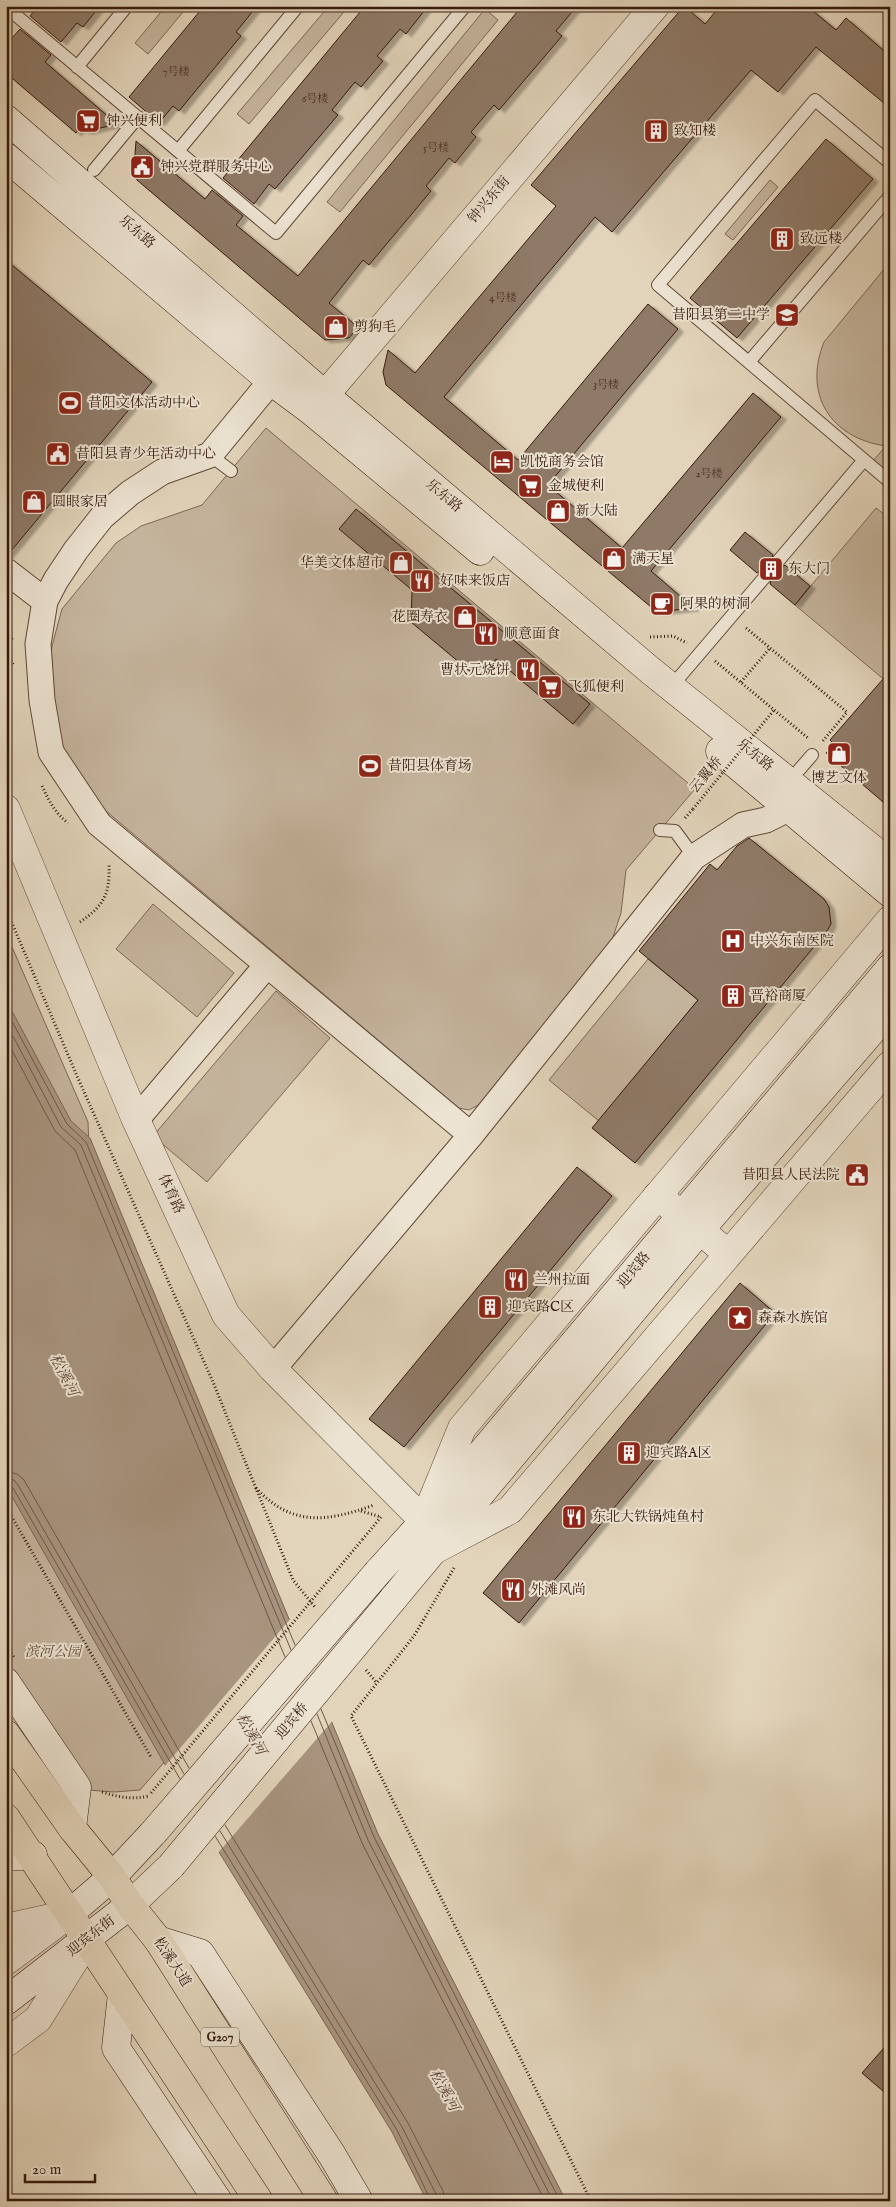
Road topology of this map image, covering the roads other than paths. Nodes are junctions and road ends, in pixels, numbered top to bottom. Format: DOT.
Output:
graph roads {
  1 [pos="127,6"];
  2 [pos="298,6"];
  3 [pos="465,6"];
  4 [pos="654,6"];
  5 [pos="6,7"];
  6 [pos="77,66"];
  7 [pos="138,117"];
  8 [pos="6,119"];
  9 [pos="178,151"];
  10 [pos="6,157"];
  11 [pos="890,163"];
  12 [pos="94,170"];
  13 [pos="890,196"];
  14 [pos="749,362"];
  15 [pos="271,381"];
  16 [pos="325,395"];
  17 [pos="210,455"];
  18 [pos="864,460"];
  19 [pos="231,471"];
  20 [pos="890,482"];
  21 [pos="779,560"];
  22 [pos="6,571"];
  23 [pos="764,578"];
  24 [pos="45,601"];
  25 [pos="671,687"];
  26 [pos="812,755"];
  27 [pos="799,770"];
  28 [pos="790,808"];
  29 [pos="6,809"];
  30 [pos="660,830"];
  31 [pos="694,857"];
  32 [pos="890,863"];
  33 [pos="890,893"];
  34 [pos="890,920"];
  35 [pos="266,965"];
  36 [pos="890,968"];
  37 [pos="890,1010"];
  38 [pos="890,1065"];
  39 [pos="136,1120"];
  40 [pos="471,1135"];
  41 [pos="657,1196"];
  42 [pos="691,1222"];
  43 [pos="728,1254"];
  44 [pos="273,1369"];
  45 [pos="424,1521"];
  46 [pos="446,1557"];
  47 [pos="393,1599"];
  48 [pos="6,1682"];
  49 [pos="6,1734"];
  50 [pos="6,1818"];
  51 [pos="72,1828"];
  52 [pos="20,1856"];
  53 [pos="171,1866"];
  54 [pos="112,1877"];
  55 [pos="130,1905"];
  56 [pos="70,1914"];
  57 [pos="6,1928"];
  58 [pos="87,1940"];
  59 [pos="158,1940"];
  60 [pos="6,1961"];
  61 [pos="122,1994"];
  62 [pos="6,2001"];
  63 [pos="6,2043"];
  64 [pos="218,2201"];
  65 [pos="259,2201"];
  66 [pos="324,2201"];
  67 [pos="359,2201"];
  1 -- 6 [label="lane"];
  2 -- 9 [label="lane"];
  3 -- 9 [label="lane"];
  4 -- 16 [label="main road, 钟兴东街"];
  5 -- 6 [label="lane"];
  6 -- 7 [label="lane"];
  7 -- 9 [label="lane"];
  7 -- 12 [label="lane"];
  8 -- 16 [label="main road, 乐东路"];
  10 -- 15 [label="main road, 乐东路"];
  11 -- 14 [label="lane"];
  13 -- 14 [label="lane"];
  14 -- 18 [label="lane"];
  15 -- 17 [label="street"];
  15 -- 28 [label="main road, 乐东路"];
  16 -- 25 [label="main road, 乐东路"];
  17 -- 19 [label="lane"];
  17 -- 24 [label="street"];
  18 -- 20 [label="lane"];
  18 -- 21 [label="lane"];
  22 -- 24 [label="street"];
  23 -- 25 [label="lane"];
  24 -- 35 [label="street"];
  25 -- 32 [label="main road, 乐东路"];
  26 -- 27 [label="lane"];
  28 -- 31 [label="street"];
  28 -- 33 [label="main road, 乐东路"];
  29 -- 39 [label="main road, 体育路"];
  30 -- 31 [label="lane"];
  31 -- 40 [label="street"];
  34 -- 41 [label="main road"];
  35 -- 39 [label="street"];
  35 -- 40 [label="street"];
  36 -- 42 [label="main road, 迎宾路"];
  37 -- 42 [label="main road, 迎宾路"];
  38 -- 43 [label="main road"];
  39 -- 44 [label="main road, 体育路"];
  40 -- 44 [label="street"];
  41 -- 42 [label="main road"];
  41 -- 45 [label="main road"];
  42 -- 43 [label="main road"];
  42 -- 45 [label="main road, 迎宾路"];
  42 -- 46 [label="main road, 迎宾路"];
  43 -- 46 [label="main road"];
  44 -- 45 [label="main road, 体育路"];
  45 -- 54 [label="main road, 迎宾路, bridge"];
  46 -- 47 [label="main road, 迎宾路"];
  47 -- 53 [label="main road, 迎宾桥, bridge"];
  48 -- 51 [label="main road"];
  49 -- 51 [label="highway, 松溪大道 / G207"];
  50 -- 52 [label="highway"];
  51 -- 54 [label="highway, 松溪大道 / G207"];
  52 -- 56 [label="highway"];
  53 -- 55 [label="main road, 迎宾东街"];
  54 -- 55 [label="highway, 松溪大道 / G207"];
  54 -- 56 [label="main road"];
  55 -- 58 [label="main road, 迎宾东街"];
  55 -- 59 [label="highway, 松溪大道 / G207"];
  56 -- 57 [label="main road"];
  56 -- 58 [label="highway"];
  56 -- 60 [label="main road"];
  58 -- 61 [label="highway"];
  58 -- 62 [label="main road, 迎宾东街"];
  58 -- 63 [label="main road"];
  59 -- 66 [label="highway, 松溪大道 / G207"];
  59 -- 67 [label="main road"];
  61 -- 64 [label="main road"];
  61 -- 65 [label="highway"];
}
